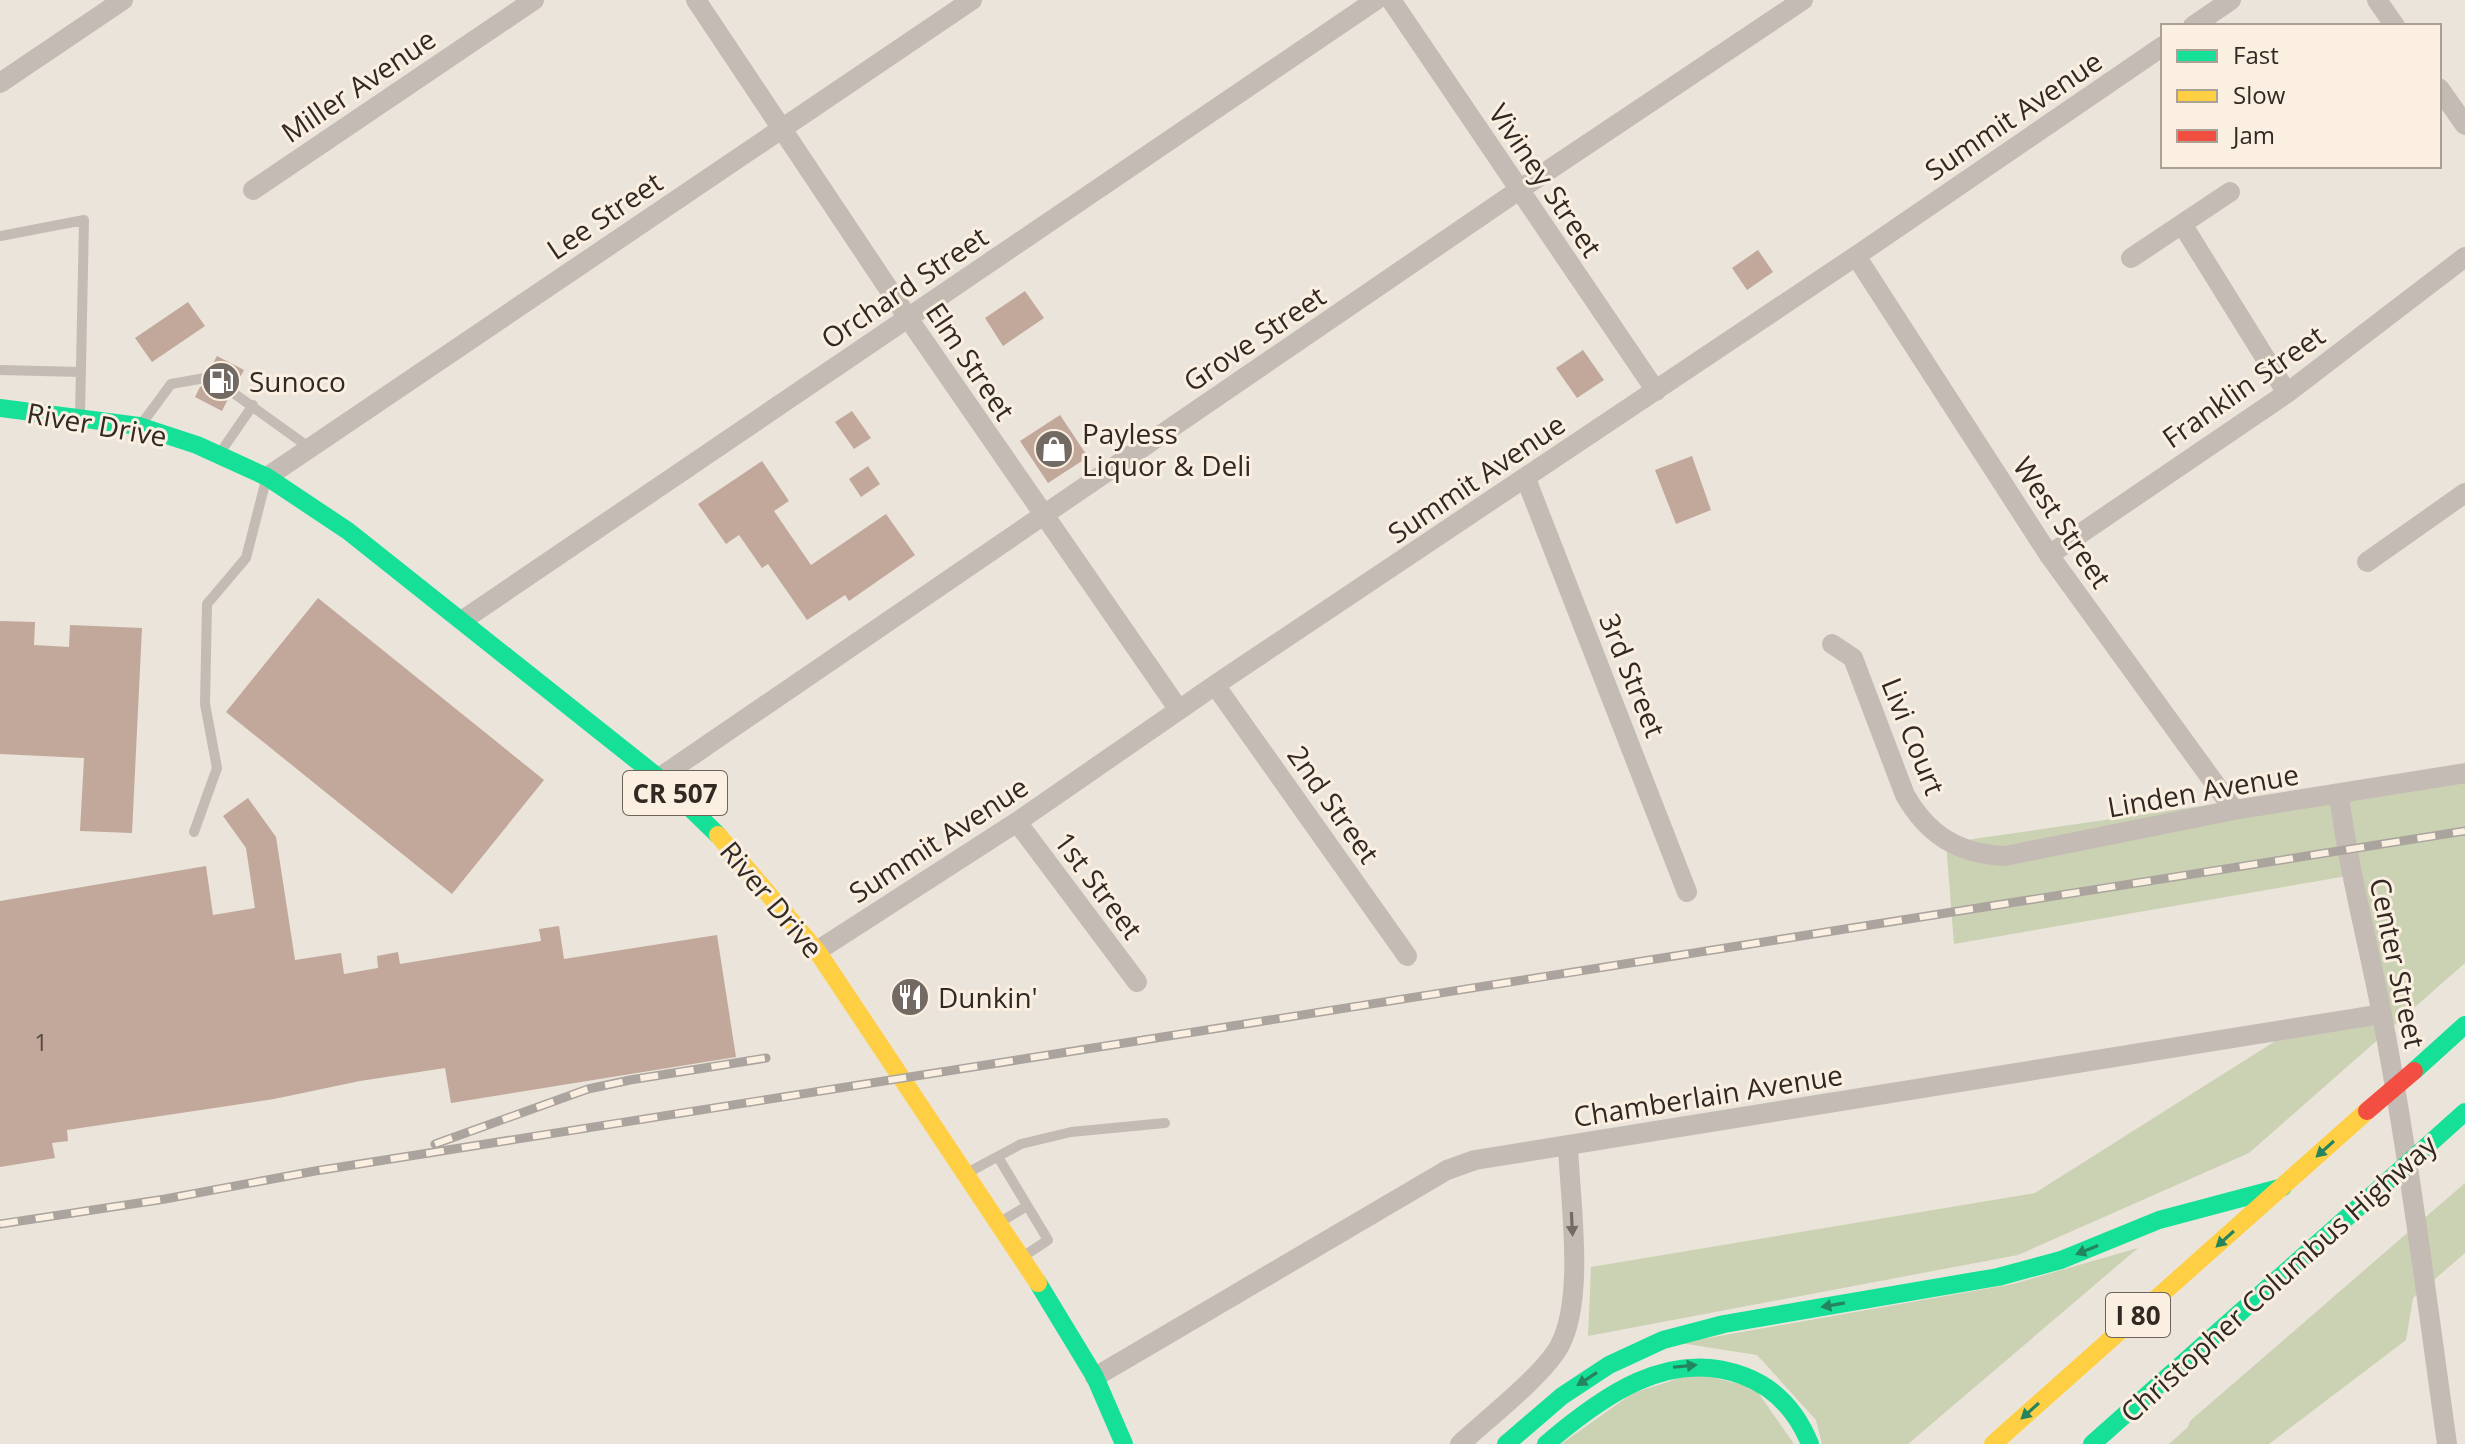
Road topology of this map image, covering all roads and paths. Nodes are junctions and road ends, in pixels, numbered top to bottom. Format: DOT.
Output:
graph roads {
  1 [pos="123,0"];
  2 [pos="534,0"];
  3 [pos="696,0"];
  4 [pos="972,0"];
  5 [pos="1376,0"];
  6 [pos="1391,0"];
  7 [pos="1803,0"];
  8 [pos="2231,0"];
  9 [pos="2377,0"];
  10 [pos="2196,24"];
  11 [pos="2394,24"];
  12 [pos="2161,47"];
  13 [pos="0,83"];
  14 [pos="2441,91"];
  15 [pos="2465,125"];
  16 [pos="782,128"];
  17 [pos="253,190"];
  18 [pos="1519,190"];
  19 [pos="2230,192"];
  20 [pos="2182,224"];
  21 [pos="0,236"];
  22 [pos="1856,256"];
  23 [pos="2465,257"];
  24 [pos="2131,258"];
  25 [pos="908,318"];
  26 [pos="0,370"];
  27 [pos="81,372"];
  28 [pos="205,378"];
  29 [pos="1656,391"];
  30 [pos="232,392"];
  31 [pos="2287,393"];
  32 [pos="253,405"];
  33 [pos="0,408"];
  34 [pos="80,417"];
  35 [pos="139,426"];
  36 [pos="310,448"];
  37 [pos="219,455"];
  38 [pos="267,477"];
  39 [pos="1526,479"];
  40 [pos="2465,493"];
  41 [pos="1043,515"];
  42 [pos="2049,555"];
  43 [pos="2367,562"];
  44 [pos="463,620"];
  45 [pos="1832,644"];
  46 [pos="1215,685"];
  47 [pos="1179,710"];
  48 [pos="2465,773"];
  49 [pos="659,778"];
  50 [pos="2339,794"];
  51 [pos="2234,810"];
  52 [pos="1017,822"];
  53 [pos="194,832"];
  54 [pos="1952,845"];
  55 [pos="1687,892"];
  56 [pos="817,951"];
  57 [pos="1407,956"];
  58 [pos="1137,982"];
  59 [pos="2382,1014"];
  60 [pos="2465,1025"];
  61 [pos="2465,1112"];
  62 [pos="1165,1123"];
  63 [pos="1568,1146"];
  64 [pos="998,1157"];
  65 [pos="968,1173"];
  66 [pos="2283,1187"];
  67 [pos="1027,1206"];
  68 [pos="1000,1222"];
  69 [pos="1023,1258"];
  70 [pos="2171,1374"];
  71 [pos="1095,1377"];
  72 [pos="1124,1444"];
  73 [pos="1460,1444"];
  74 [pos="1506,1444"];
  75 [pos="1546,1444"];
  76 [pos="1810,1444"];
  77 [pos="1993,1444"];
  78 [pos="2092,1444"];
  79 [pos="2105,1444"];
  80 [pos="2447,1444"];
  1 -- 13 [label="street"];
  2 -- 17 [label="street, Miller Avenue"];
  3 -- 16 [label="street, Elm Street"];
  4 -- 16 [label="street, Lee Street"];
  5 -- 25 [label="street, Orchard Street"];
  6 -- 18 [label="street, Viviney Street"];
  7 -- 18 [label="street, Grove Street"];
  8 -- 10 [label="street"];
  9 -- 11 [label="street"];
  12 -- 22 [label="street, Summit Avenue"];
  14 -- 15 [label="street"];
  16 -- 25 [label="street, Elm Street"];
  16 -- 36 [label="street, Lee Street"];
  18 -- 29 [label="street, Viviney Street"];
  18 -- 41 [label="street, Grove Street"];
  19 -- 20 [label="street"];
  20 -- 24 [label="street"];
  20 -- 31 [label="street"];
  21 -- 27 [label="lane"];
  22 -- 29 [label="street, Summit Avenue"];
  22 -- 42 [label="street, West Street"];
  23 -- 31 [label="street, Franklin Street"];
  25 -- 41 [label="street, Elm Street"];
  25 -- 44 [label="street, Orchard Street"];
  26 -- 27 [label="lane"];
  27 -- 34 [label="lane"];
  28 -- 35 [label="lane"];
  29 -- 39 [label="street, Summit Avenue"];
  30 -- 32 [label="lane"];
  31 -- 42 [label="street, Franklin Street"];
  32 -- 36 [label="lane"];
  32 -- 37 [label="lane"];
  33 -- 34 [label="main road, River Drive / CR 507"];
  34 -- 35 [label="main road, River Drive / CR 507"];
  35 -- 37 [label="main road, River Drive / CR 507"];
  36 -- 38 [label="street, Lee Street"];
  37 -- 38 [label="main road, River Drive / CR 507"];
  38 -- 44 [label="main road, River Drive / CR 507"];
  38 -- 53 [label="lane"];
  39 -- 46 [label="street, Summit Avenue"];
  39 -- 55 [label="street, 3rd Street"];
  40 -- 43 [label="street"];
  41 -- 47 [label="street, Elm Street"];
  41 -- 49 [label="street, Grove Street"];
  42 -- 51 [label="street, West Street"];
  44 -- 49 [label="main road, River Drive / CR 507"];
  45 -- 54 [label="street, Livi Court"];
  46 -- 47 [label="street, Summit Avenue"];
  46 -- 57 [label="street, 2nd Street"];
  47 -- 52 [label="street, Summit Avenue"];
  48 -- 50 [label="street, Linden Avenue"];
  49 -- 56 [label="main road, River Drive / CR 507"];
  50 -- 51 [label="street, Linden Avenue"];
  50 -- 59 [label="street, Center Street"];
  51 -- 54 [label="street, Linden Avenue"];
  52 -- 56 [label="street, Summit Avenue"];
  52 -- 58 [label="street, 1st Street"];
  56 -- 65 [label="main road, River Drive / CR 507"];
  59 -- 63 [label="street, Chamberlain Avenue"];
  59 -- 80 [label="street, Center Street"];
  60 -- 66 [label="main road, I 80, one-way, bridge"];
  61 -- 70 [label="main road, Christopher Columbus Highway / I 80, bridge"];
  62 -- 64 [label="lane"];
  63 -- 71 [label="street, Chamberlain Avenue"];
  63 -- 73 [label="street, one-way"];
  64 -- 65 [label="lane"];
  64 -- 67 [label="lane"];
  65 -- 68 [label="main road, River Drive / CR 507"];
  66 -- 74 [label="main road, one-way"];
  66 -- 77 [label="main road, I 80, one-way"];
  67 -- 68 [label="lane"];
  67 -- 69 [label="lane"];
  68 -- 69 [label="main road, River Drive / CR 507"];
  69 -- 71 [label="main road, River Drive / CR 507"];
  70 -- 78 [label="main road, Christopher Columbus Highway / I 80"];
  70 -- 79 [label="main road"];
  71 -- 72 [label="main road, River Drive / CR 507"];
  75 -- 76 [label="main road, one-way"];
}
